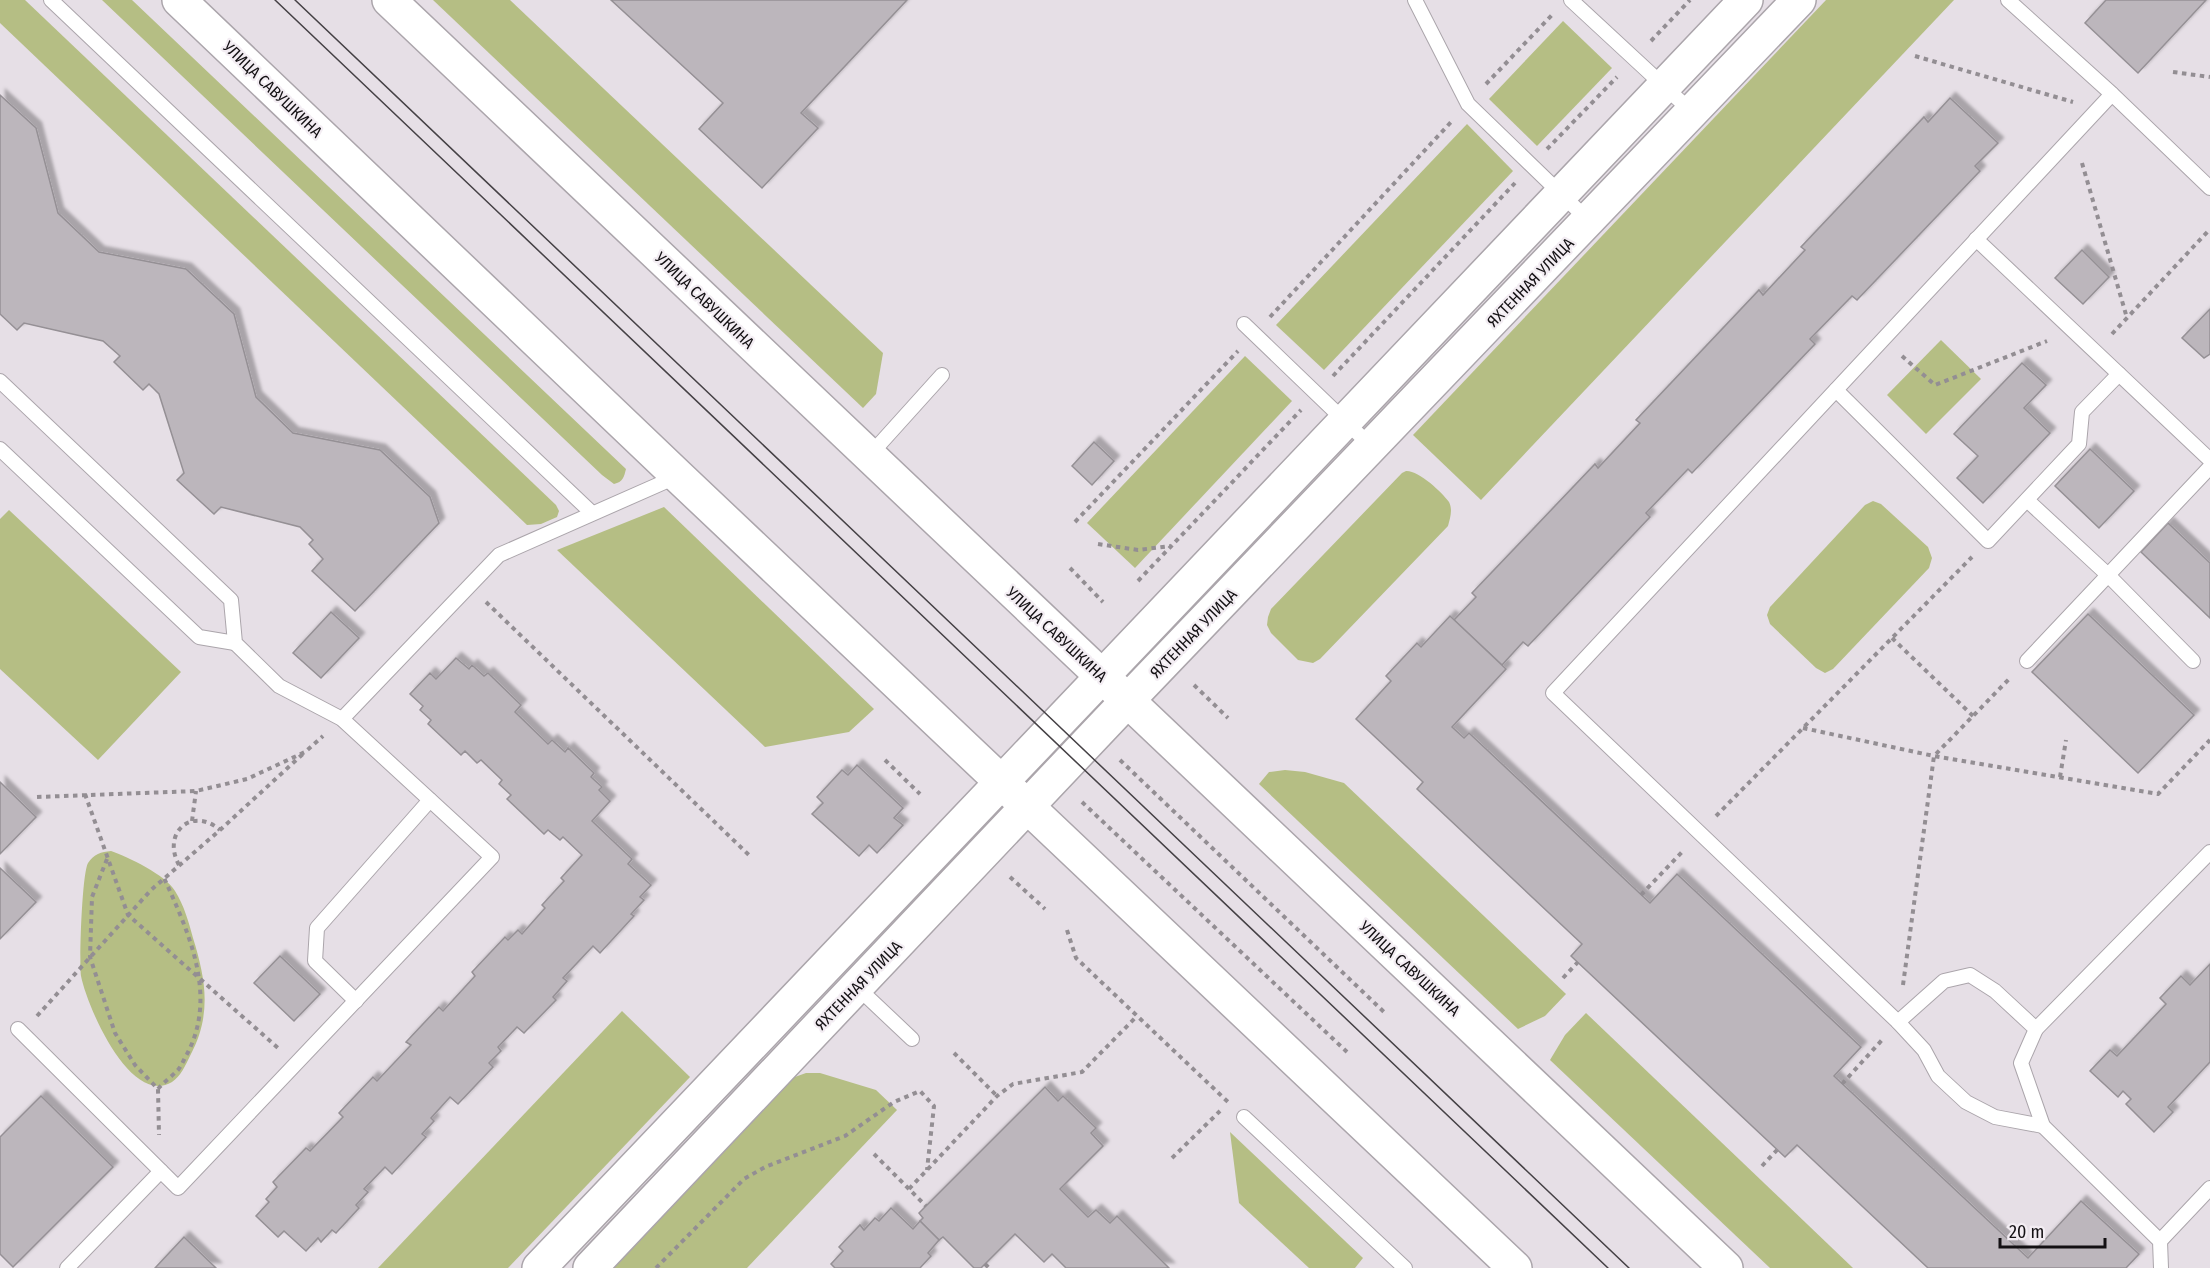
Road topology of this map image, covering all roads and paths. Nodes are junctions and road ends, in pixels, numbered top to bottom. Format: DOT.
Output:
graph roads {
  1 [pos="51,0"];
  2 [pos="179,0"];
  3 [pos="389,0"];
  4 [pos="1414,0"];
  5 [pos="1571,0"];
  6 [pos="1690,0"];
  7 [pos="1746,0"];
  8 [pos="1799,0"];
  9 [pos="2008,0"];
  10 [pos="1558,9"];
  11 [pos="1915,56"];
  12 [pos="1634,58"];
  13 [pos="2173,72"];
  14 [pos="2210,77"];
  15 [pos="1664,86"];
  16 [pos="2112,94"];
  17 [pos="1468,104"];
  18 [pos="2098,109"];
  19 [pos="1692,112"];
  20 [pos="2074,135"];
  21 [pos="1532,166"];
  22 [pos="2210,188"];
  23 [pos="1561,194"];
  24 [pos="1588,220"];
  25 [pos="2210,229"];
  26 [pos="1976,239"];
  27 [pos="2127,318"];
  28 [pos="1249,329"];
  29 [pos="2072,331"];
  30 [pos="1883,339"];
  31 [pos="2096,353"];
  32 [pos="2119,374"];
  33 [pos="942,375"];
  34 [pos="0,381"];
  35 [pos="1836,390"];
  36 [pos="1316,394"];
  37 [pos="1345,422"];
  38 [pos="1372,447"];
  39 [pos="0,449"];
  40 [pos="870,456"];
  41 [pos="2210,460"];
  42 [pos="2210,467"];
  43 [pos="678,476"];
  44 [pos="2027,500"];
  45 [pos="592,513"];
  46 [pos="1075,522"];
  47 [pos="1988,541"];
  48 [pos="1098,543"];
  49 [pos="1171,546"];
  50 [pos="1070,568"];
  51 [pos="2108,575"];
  52 [pos="1138,581"];
  53 [pos="469,585"];
  54 [pos="1103,602"];
  55 [pos="1892,638"];
  56 [pos="235,643"];
  57 [pos="2026,661"];
  58 [pos="2193,661"];
  59 [pos="1102,677"];
  60 [pos="1194,685"];
  61 [pos="1128,700"];
  62 [pos="1973,716"];
  63 [pos="1228,718"];
  64 [pos="342,719"];
  65 [pos="1803,728"];
  66 [pos="2066,740"];
  67 [pos="2210,740"];
  68 [pos="305,752"];
  69 [pos="1934,756"];
  70 [pos="885,760"];
  71 [pos="1120,760"];
  72 [pos="2060,777"];
  73 [pos="1002,781"];
  74 [pos="196,791"];
  75 [pos="85,794"];
  76 [pos="920,794"];
  77 [pos="37,796"];
  78 [pos="430,800"];
  79 [pos="1082,801"];
  80 [pos="1028,806"];
  81 [pos="192,821"];
  82 [pos="220,830"];
  83 [pos="1699,833"];
  84 [pos="2210,852"];
  85 [pos="751,857"];
  86 [pos="108,858"];
  87 [pos="179,865"];
  88 [pos="1010,877"];
  89 [pos="165,878"];
  90 [pos="1641,895"];
  91 [pos="1045,909"];
  92 [pos="128,915"];
  93 [pos="1067,930"];
  94 [pos="90,957"];
  95 [pos="1578,962"];
  96 [pos="199,978"];
  97 [pos="1563,978"];
  98 [pos="856,987"];
  99 [pos="356,1001"];
  100 [pos="1384,1011"];
  101 [pos="1137,1016"];
  102 [pos="1898,1022"];
  103 [pos="2036,1029"];
  104 [pos="20,1031"];
  105 [pos="912,1039"];
  106 [pos="1347,1052"];
  107 [pos="954,1053"];
  108 [pos="296,1064"];
  109 [pos="1842,1084"];
  110 [pos="158,1089"];
  111 [pos="997,1096"];
  112 [pos="1244,1117"];
  113 [pos="2043,1126"];
  114 [pos="1777,1150"];
  115 [pos="874,1154"];
  116 [pos="1172,1158"];
  117 [pos="1761,1166"];
  118 [pos="927,1170"];
  119 [pos="161,1171"];
  120 [pos="2210,1188"];
  121 [pos="909,1189"];
  122 [pos="926,1206"];
  123 [pos="2160,1241"];
  124 [pos="67,1268"];
  125 [pos="539,1268"];
  126 [pos="590,1268"];
  127 [pos="656,1268"];
  128 [pos="1405,1268"];
  129 [pos="1515,1268"];
  130 [pos="1726,1268"];
  131 [pos="2161,1268"];
  1 -- 45 [label="lane"];
  2 -- 43 [label="main road, УЛИЦА САВУШКИНА"];
  3 -- 40 [label="main road, УЛИЦА САВУШКИНА"];
  4 -- 17 [label="lane"];
  5 -- 12 [label="lane"];
  6 -- 12 [label="path"];
  7 -- 15 [label="main road"];
  8 -- 19 [label="main road, ЯХТЕННАЯ УЛИЦА"];
  9 -- 16 [label="lane"];
  10 -- 17 [label="path"];
  11 -- 18 [label="path"];
  12 -- 15 [label="lane"];
  12 -- 21 [label="path"];
  13 -- 14 [label="path"];
  15 -- 19 [label="lane"];
  15 -- 23 [label="main road"];
  16 -- 18 [label="lane"];
  16 -- 22 [label="lane"];
  17 -- 21 [label="lane"];
  17 -- 28 [label="path"];
  18 -- 20 [label="lane"];
  19 -- 24 [label="main road, ЯХТЕННАЯ УЛИЦА"];
  20 -- 26 [label="lane"];
  20 -- 27 [label="path"];
  21 -- 23 [label="lane"];
  21 -- 36 [label="path"];
  23 -- 24 [label="lane"];
  23 -- 37 [label="main road"];
  24 -- 38 [label="main road, ЯХТЕННАЯ УЛИЦА"];
  25 -- 27 [label="path"];
  26 -- 29 [label="lane"];
  26 -- 30 [label="lane"];
  27 -- 31 [label="path"];
  28 -- 36 [label="lane"];
  28 -- 46 [label="path"];
  29 -- 30 [label="path"];
  29 -- 31 [label="lane"];
  30 -- 35 [label="lane"];
  31 -- 32 [label="lane"];
  32 -- 41 [label="lane"];
  32 -- 44 [label="lane"];
  33 -- 40 [label="lane"];
  34 -- 56 [label="lane"];
  35 -- 47 [label="lane"];
  35 -- 83 [label="lane"];
  36 -- 37 [label="lane"];
  36 -- 49 [label="path"];
  37 -- 38 [label="lane"];
  37 -- 59 [label="main road"];
  38 -- 61 [label="main road, ЯХТЕННАЯ УЛИЦА"];
  39 -- 56 [label="lane"];
  40 -- 59 [label="main road, УЛИЦА САВУШКИНА"];
  42 -- 51 [label="lane"];
  43 -- 45 [label="lane"];
  43 -- 73 [label="main road, УЛИЦА САВУШКИНА"];
  44 -- 47 [label="lane"];
  44 -- 51 [label="lane"];
  45 -- 53 [label="lane"];
  47 -- 55 [label="path"];
  48 -- 49 [label="path"];
  49 -- 52 [label="path"];
  50 -- 54 [label="path"];
  51 -- 57 [label="lane"];
  51 -- 58 [label="lane"];
  53 -- 64 [label="lane"];
  53 -- 85 [label="path"];
  55 -- 62 [label="path"];
  55 -- 65 [label="path"];
  56 -- 64 [label="lane"];
  57 -- 62 [label="path"];
  59 -- 61 [label="main road, УЛИЦА САВУШКИНА"];
  59 -- 73 [label="main road"];
  60 -- 63 [label="path"];
  61 -- 80 [label="main road, ЯХТЕННАЯ УЛИЦА"];
  61 -- 130 [label="main road, УЛИЦА САВУШКИНА"];
  62 -- 69 [label="path"];
  64 -- 68 [label="path"];
  64 -- 78 [label="lane"];
  65 -- 69 [label="path"];
  65 -- 83 [label="path"];
  66 -- 72 [label="path"];
  67 -- 72 [label="path"];
  68 -- 74 [label="path"];
  68 -- 82 [label="path"];
  69 -- 72 [label="path"];
  69 -- 102 [label="path"];
  70 -- 76 [label="path"];
  71 -- 100 [label="path"];
  73 -- 80 [label="main road, УЛИЦА САВУШКИНА"];
  73 -- 125 [label="main road"];
  74 -- 75 [label="path"];
  74 -- 81 [label="path"];
  75 -- 77 [label="path"];
  75 -- 86 [label="path"];
  78 -- 99 [label="lane"];
  78 -- 99 [label="lane"];
  79 -- 106 [label="path"];
  80 -- 98 [label="main road, ЯХТЕННАЯ УЛИЦА"];
  80 -- 129 [label="main road, УЛИЦА САВУШКИНА"];
  81 -- 82 [label="path"];
  81 -- 87 [label="path"];
  82 -- 87 [label="path"];
  83 -- 90 [label="path"];
  83 -- 102 [label="lane"];
  84 -- 103 [label="lane"];
  86 -- 92 [label="path"];
  86 -- 94 [label="path"];
  87 -- 89 [label="path"];
  88 -- 91 [label="path"];
  89 -- 92 [label="path"];
  89 -- 96 [label="path"];
  92 -- 94 [label="path"];
  92 -- 96 [label="path"];
  93 -- 101 [label="path"];
  94 -- 104 [label="path"];
  94 -- 110 [label="path"];
  95 -- 97 [label="path"];
  96 -- 108 [label="path"];
  96 -- 110 [label="path"];
  98 -- 105 [label="lane"];
  98 -- 126 [label="main road, ЯХТЕННАЯ УЛИЦА"];
  99 -- 108 [label="lane"];
  101 -- 111 [label="path"];
  101 -- 116 [label="path"];
  102 -- 103 [label="lane"];
  102 -- 109 [label="path"];
  102 -- 113 [label="lane"];
  103 -- 113 [label="lane"];
  104 -- 119 [label="lane"];
  107 -- 111 [label="path"];
  108 -- 119 [label="lane"];
  110 -- 119 [label="path"];
  111 -- 118 [label="path"];
  112 -- 128 [label="lane"];
  113 -- 123 [label="lane"];
  114 -- 117 [label="path"];
  115 -- 121 [label="path"];
  118 -- 121 [label="path"];
  118 -- 127 [label="path"];
  119 -- 124 [label="lane"];
  120 -- 123 [label="lane"];
  121 -- 122 [label="path"];
  123 -- 131 [label="lane"];
}
